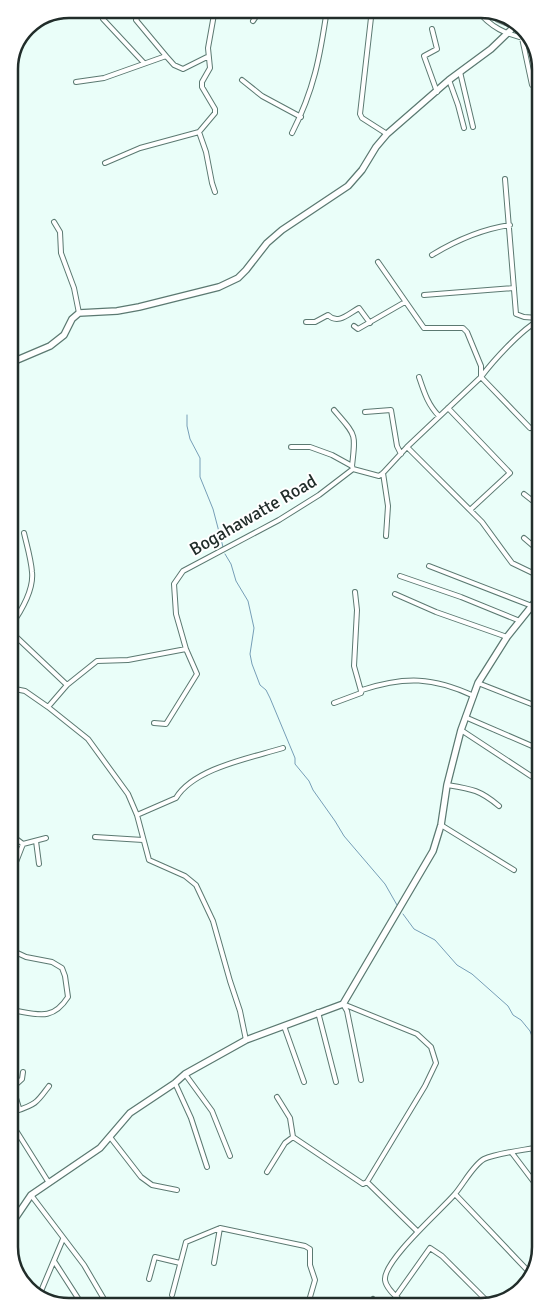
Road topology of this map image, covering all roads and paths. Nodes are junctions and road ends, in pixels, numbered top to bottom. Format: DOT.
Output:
graph roads {
  1 [pos="103,18"];
  2 [pos="137,18"];
  3 [pos="214,18"];
  4 [pos="255,18"];
  5 [pos="326,18"];
  6 [pos="371,18"];
  7 [pos="484,18"];
  8 [pos="253,21"];
  9 [pos="512,28"];
  10 [pos="432,29"];
  11 [pos="507,33"];
  12 [pos="520,38"];
  13 [pos="522,39"];
  14 [pos="166,56"];
  15 [pos="208,57"];
  16 [pos="144,63"];
  17 [pos="460,72"];
  18 [pos="242,80"];
  19 [pos="449,80"];
  20 [pos="76,82"];
  21 [pos="532,85"];
  22 [pos="437,92"];
  23 [pos="301,117"];
  24 [pos="473,127"];
  25 [pos="464,128"];
  26 [pos="199,132"];
  27 [pos="292,134"];
  28 [pos="387,134"];
  29 [pos="105,163"];
  30 [pos="505,179"];
  31 [pos="215,192"];
  32 [pos="54,222"];
  33 [pos="510,226"];
  34 [pos="432,255"];
  35 [pos="378,262"];
  36 [pos="514,288"];
  37 [pos="424,296"];
  38 [pos="405,302"];
  39 [pos="79,313"];
  40 [pos="532,318"];
  41 [pos="306,322"];
  42 [pos="370,323"];
  43 [pos="532,324"];
  44 [pos="354,326"];
  45 [pos="18,360"];
  46 [pos="419,377"];
  47 [pos="481,377"];
  48 [pos="448,408"];
  49 [pos="334,410"];
  50 [pos="365,412"];
  51 [pos="439,416"];
  52 [pos="530,428"];
  53 [pos="291,447"];
  54 [pos="407,447"];
  55 [pos="401,454"];
  56 [pos="352,468"];
  57 [pos="384,473"];
  58 [pos="524,494"];
  59 [pos="532,500"];
  60 [pos="470,510"];
  61 [pos="24,533"];
  62 [pos="386,536"];
  63 [pos="524,538"];
  64 [pos="532,545"];
  65 [pos="429,566"];
  66 [pos="532,573"];
  67 [pos="400,576"];
  68 [pos="355,592"];
  69 [pos="395,594"];
  70 [pos="532,606"];
  71 [pos="18,616"];
  72 [pos="520,620"];
  73 [pos="506,637"];
  74 [pos="18,639"];
  75 [pos="186,649"];
  76 [pos="478,683"];
  77 [pos="67,685"];
  78 [pos="18,690"];
  79 [pos="361,693"];
  80 [pos="474,696"];
  81 [pos="334,703"];
  82 [pos="532,704"];
  83 [pos="48,707"];
  84 [pos="465,717"];
  85 [pos="154,722"];
  86 [pos="461,730"];
  87 [pos="532,746"];
  88 [pos="282,748"];
  89 [pos="532,777"];
  90 [pos="447,785"];
  91 [pos="499,806"];
  92 [pos="137,815"];
  93 [pos="441,825"];
  94 [pos="95,837"];
  95 [pos="46,838"];
  96 [pos="18,840"];
  97 [pos="143,840"];
  98 [pos="36,841"];
  99 [pos="23,844"];
  100 [pos="18,857"];
  101 [pos="39,864"];
  102 [pos="514,870"];
  103 [pos="18,953"];
  104 [pos="343,1004"];
  105 [pos="18,1011"];
  106 [pos="318,1012"];
  107 [pos="284,1026"];
  108 [pos="246,1040"];
  109 [pos="23,1072"];
  110 [pos="185,1074"];
  111 [pos="361,1080"];
  112 [pos="304,1082"];
  113 [pos="336,1082"];
  114 [pos="18,1083"];
  115 [pos="175,1083"];
  116 [pos="49,1086"];
  117 [pos="277,1097"];
  118 [pos="18,1110"];
  119 [pos="18,1134"];
  120 [pos="110,1137"];
  121 [pos="293,1137"];
  122 [pos="532,1149"];
  123 [pos="512,1153"];
  124 [pos="230,1156"];
  125 [pos="207,1167"];
  126 [pos="266,1172"];
  127 [pos="532,1179"];
  128 [pos="367,1182"];
  129 [pos="49,1183"];
  130 [pos="177,1190"];
  131 [pos="455,1194"];
  132 [pos="31,1195"];
  133 [pos="18,1214"];
  134 [pos="220,1228"];
  135 [pos="417,1231"];
  136 [pos="63,1238"];
  137 [pos="54,1261"];
  138 [pos="180,1263"];
  139 [pos="214,1264"];
  140 [pos="526,1269"];
  141 [pos="150,1279"];
  142 [pos="42,1290"];
  143 [pos="172,1295"];
  144 [pos="396,1296"];
  145 [pos="77,1297"];
  146 [pos="103,1297"];
  147 [pos="310,1298"];
  148 [pos="484,1298"];
  1 -- 16 [label="street"];
  2 -- 14 [label="street"];
  3 -- 15 [label="street"];
  4 -- 8 [label="street"];
  5 -- 23 [label="street"];
  6 -- 28 [label="street"];
  7 -- 11 [label="street"];
  9 -- 11 [label="street"];
  10 -- 22 [label="street"];
  11 -- 12 [label="street"];
  11 -- 17 [label="street"];
  13 -- 21 [label="street"];
  14 -- 15 [label="street"];
  14 -- 16 [label="street"];
  15 -- 26 [label="street"];
  16 -- 20 [label="street"];
  17 -- 19 [label="street"];
  17 -- 24 [label="street"];
  18 -- 23 [label="street"];
  19 -- 22 [label="street"];
  19 -- 25 [label="street"];
  22 -- 28 [label="street"];
  23 -- 27 [label="street"];
  26 -- 29 [label="street"];
  26 -- 31 [label="street"];
  28 -- 39 [label="street"];
  30 -- 33 [label="street"];
  32 -- 39 [label="street"];
  33 -- 34 [label="street"];
  33 -- 36 [label="street"];
  35 -- 38 [label="street"];
  36 -- 37 [label="street"];
  36 -- 40 [label="street"];
  38 -- 42 [label="street"];
  38 -- 47 [label="street"];
  39 -- 45 [label="street"];
  41 -- 42 [label="street"];
  42 -- 44 [label="street"];
  43 -- 47 [label="street"];
  46 -- 51 [label="street"];
  47 -- 48 [label="street"];
  47 -- 52 [label="street"];
  48 -- 51 [label="street"];
  48 -- 60 [label="street"];
  49 -- 56 [label="street"];
  50 -- 55 [label="street"];
  51 -- 54 [label="street"];
  53 -- 56 [label="street"];
  54 -- 55 [label="street"];
  54 -- 60 [label="street"];
  55 -- 57 [label="street"];
  56 -- 57 [label="street"];
  56 -- 75 [label="street, Bogahawatte Road"];
  57 -- 62 [label="street"];
  58 -- 59 [label="street"];
  60 -- 66 [label="street"];
  61 -- 71 [label="street"];
  63 -- 64 [label="street"];
  65 -- 70 [label="street"];
  67 -- 72 [label="street"];
  68 -- 79 [label="street"];
  69 -- 73 [label="street"];
  70 -- 72 [label="street"];
  72 -- 73 [label="street"];
  73 -- 76 [label="street"];
  74 -- 77 [label="street"];
  75 -- 77 [label="street"];
  75 -- 85 [label="street, Bogahawatte Road"];
  76 -- 80 [label="street"];
  76 -- 82 [label="street"];
  77 -- 83 [label="street"];
  78 -- 83 [label="street"];
  79 -- 80 [label="street"];
  79 -- 81 [label="street"];
  80 -- 84 [label="street"];
  83 -- 92 [label="street"];
  84 -- 86 [label="street"];
  84 -- 87 [label="street"];
  86 -- 89 [label="street"];
  86 -- 90 [label="street"];
  88 -- 92 [label="street"];
  90 -- 91 [label="street"];
  90 -- 93 [label="street"];
  92 -- 97 [label="street"];
  93 -- 102 [label="street"];
  93 -- 104 [label="street"];
  94 -- 97 [label="street"];
  95 -- 98 [label="street"];
  96 -- 99 [label="street"];
  97 -- 108 [label="street"];
  98 -- 99 [label="street"];
  98 -- 101 [label="street"];
  99 -- 100 [label="street"];
  103 -- 105 [label="street"];
  104 -- 106 [label="street"];
  104 -- 111 [label="street"];
  104 -- 128 [label="street"];
  106 -- 107 [label="street"];
  106 -- 113 [label="street"];
  107 -- 108 [label="street"];
  107 -- 112 [label="street"];
  108 -- 110 [label="street"];
  109 -- 114 [label="street"];
  110 -- 115 [label="street"];
  110 -- 124 [label="street"];
  115 -- 120 [label="street"];
  115 -- 125 [label="street"];
  116 -- 118 [label="street"];
  117 -- 121 [label="street"];
  119 -- 129 [label="street"];
  120 -- 129 [label="street"];
  120 -- 130 [label="street"];
  121 -- 126 [label="street"];
  121 -- 128 [label="street"];
  122 -- 123 [label="street"];
  123 -- 127 [label="street"];
  123 -- 131 [label="street"];
  128 -- 135 [label="street"];
  129 -- 132 [label="street"];
  131 -- 135 [label="street"];
  131 -- 140 [label="street"];
  132 -- 133 [label="street"];
  132 -- 136 [label="street"];
  134 -- 138 [label="street"];
  134 -- 139 [label="street"];
  134 -- 147 [label="street"];
  135 -- 144 [label="street"];
  136 -- 137 [label="street"];
  136 -- 146 [label="street"];
  137 -- 142 [label="street"];
  137 -- 145 [label="street"];
  138 -- 141 [label="street"];
  138 -- 143 [label="street"];
  144 -- 148 [label="street"];
}
